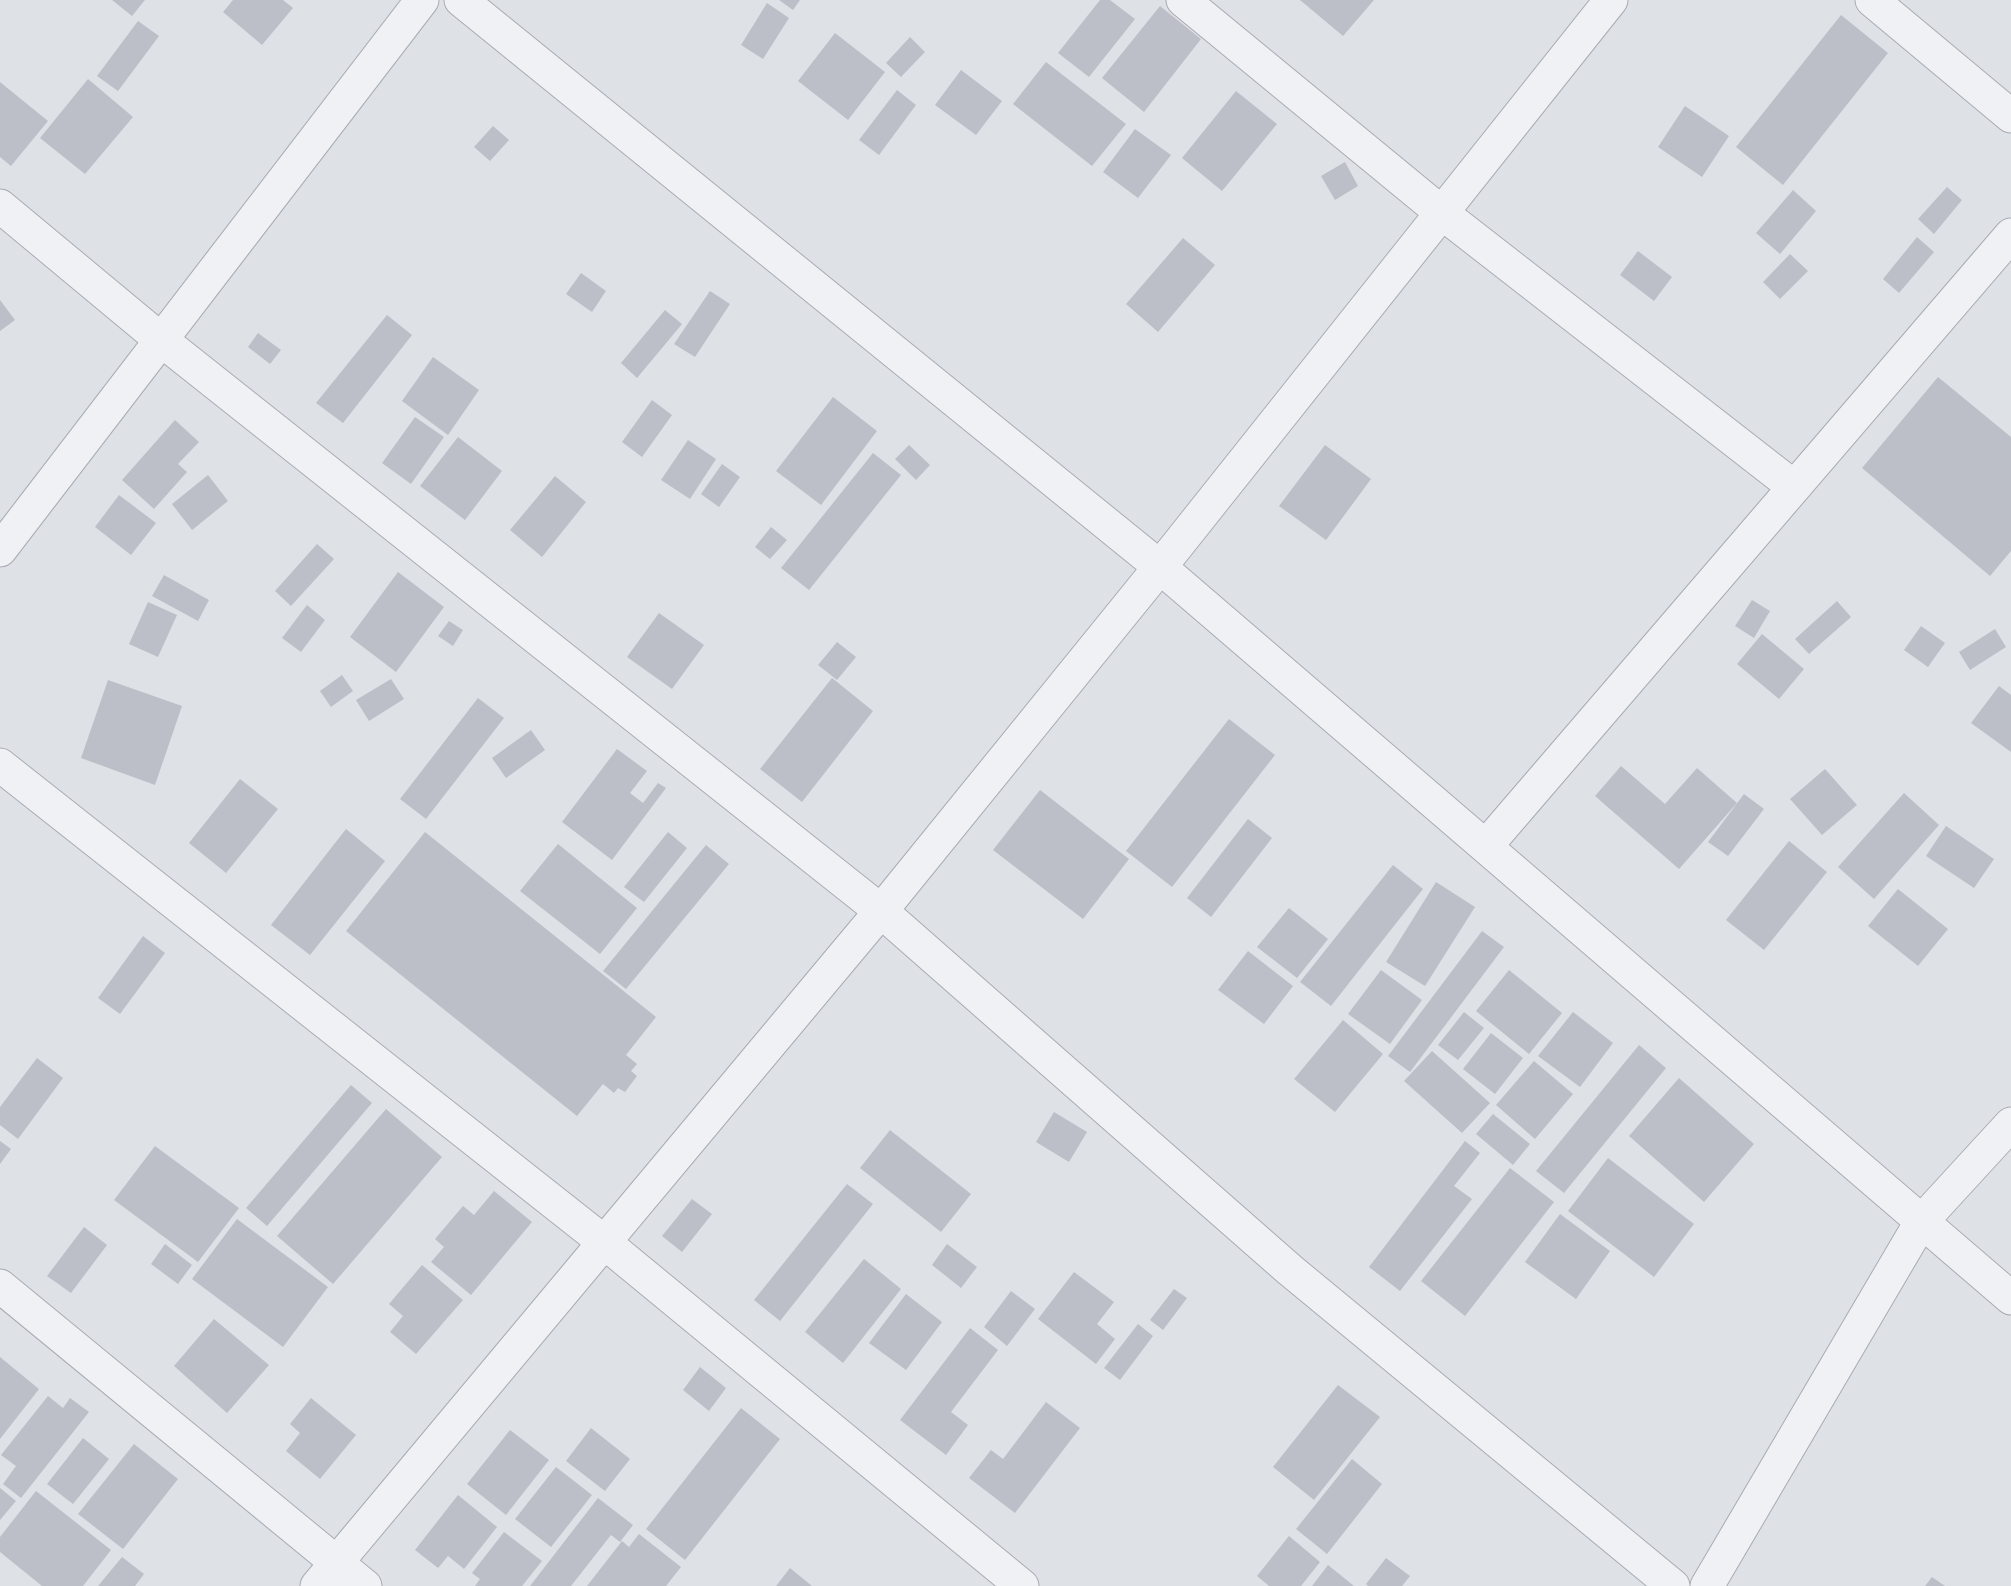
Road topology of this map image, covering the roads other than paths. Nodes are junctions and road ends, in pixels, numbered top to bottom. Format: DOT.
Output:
graph roads {
  1 [pos="422,0"];
  2 [pos="461,0"];
  3 [pos="1183,0"];
  4 [pos="1611,0"];
  5 [pos="1872,0"];
  6 [pos="2011,116"];
  7 [pos="0,206"];
  8 [pos="1442,213"];
  9 [pos="2011,235"];
  10 [pos="160,339"];
  11 [pos="1794,487"];
  12 [pos="0,549"];
  13 [pos="1160,567"];
  14 [pos="0,765"];
  15 [pos="1486,846"];
  16 [pos="881,911"];
  17 [pos="2011,1124"];
  18 [pos="1921,1222"];
  19 [pos="604,1242"];
  20 [pos="0,1286"];
  21 [pos="2011,1298"];
  22 [pos="327,1574"];
  23 [pos="365,1586"];
  24 [pos="1022,1586"];
  25 [pos="1673,1586"];
  26 [pos="1707,1586"];
  1 -- 10 [label="street"];
  2 -- 13 [label="street"];
  3 -- 8 [label="street"];
  4 -- 8 [label="street"];
  5 -- 6 [label="street"];
  7 -- 10 [label="street"];
  8 -- 11 [label="street"];
  8 -- 13 [label="street"];
  9 -- 11 [label="street"];
  10 -- 12 [label="street"];
  10 -- 16 [label="street"];
  11 -- 15 [label="street"];
  13 -- 15 [label="street"];
  13 -- 16 [label="street"];
  14 -- 19 [label="street"];
  15 -- 18 [label="street"];
  16 -- 19 [label="street"];
  16 -- 25 [label="street"];
  17 -- 18 [label="street"];
  18 -- 21 [label="street"];
  18 -- 26 [label="street"];
  19 -- 22 [label="street"];
  19 -- 24 [label="street"];
  20 -- 22 [label="street"];
  22 -- 23 [label="street"];
}
